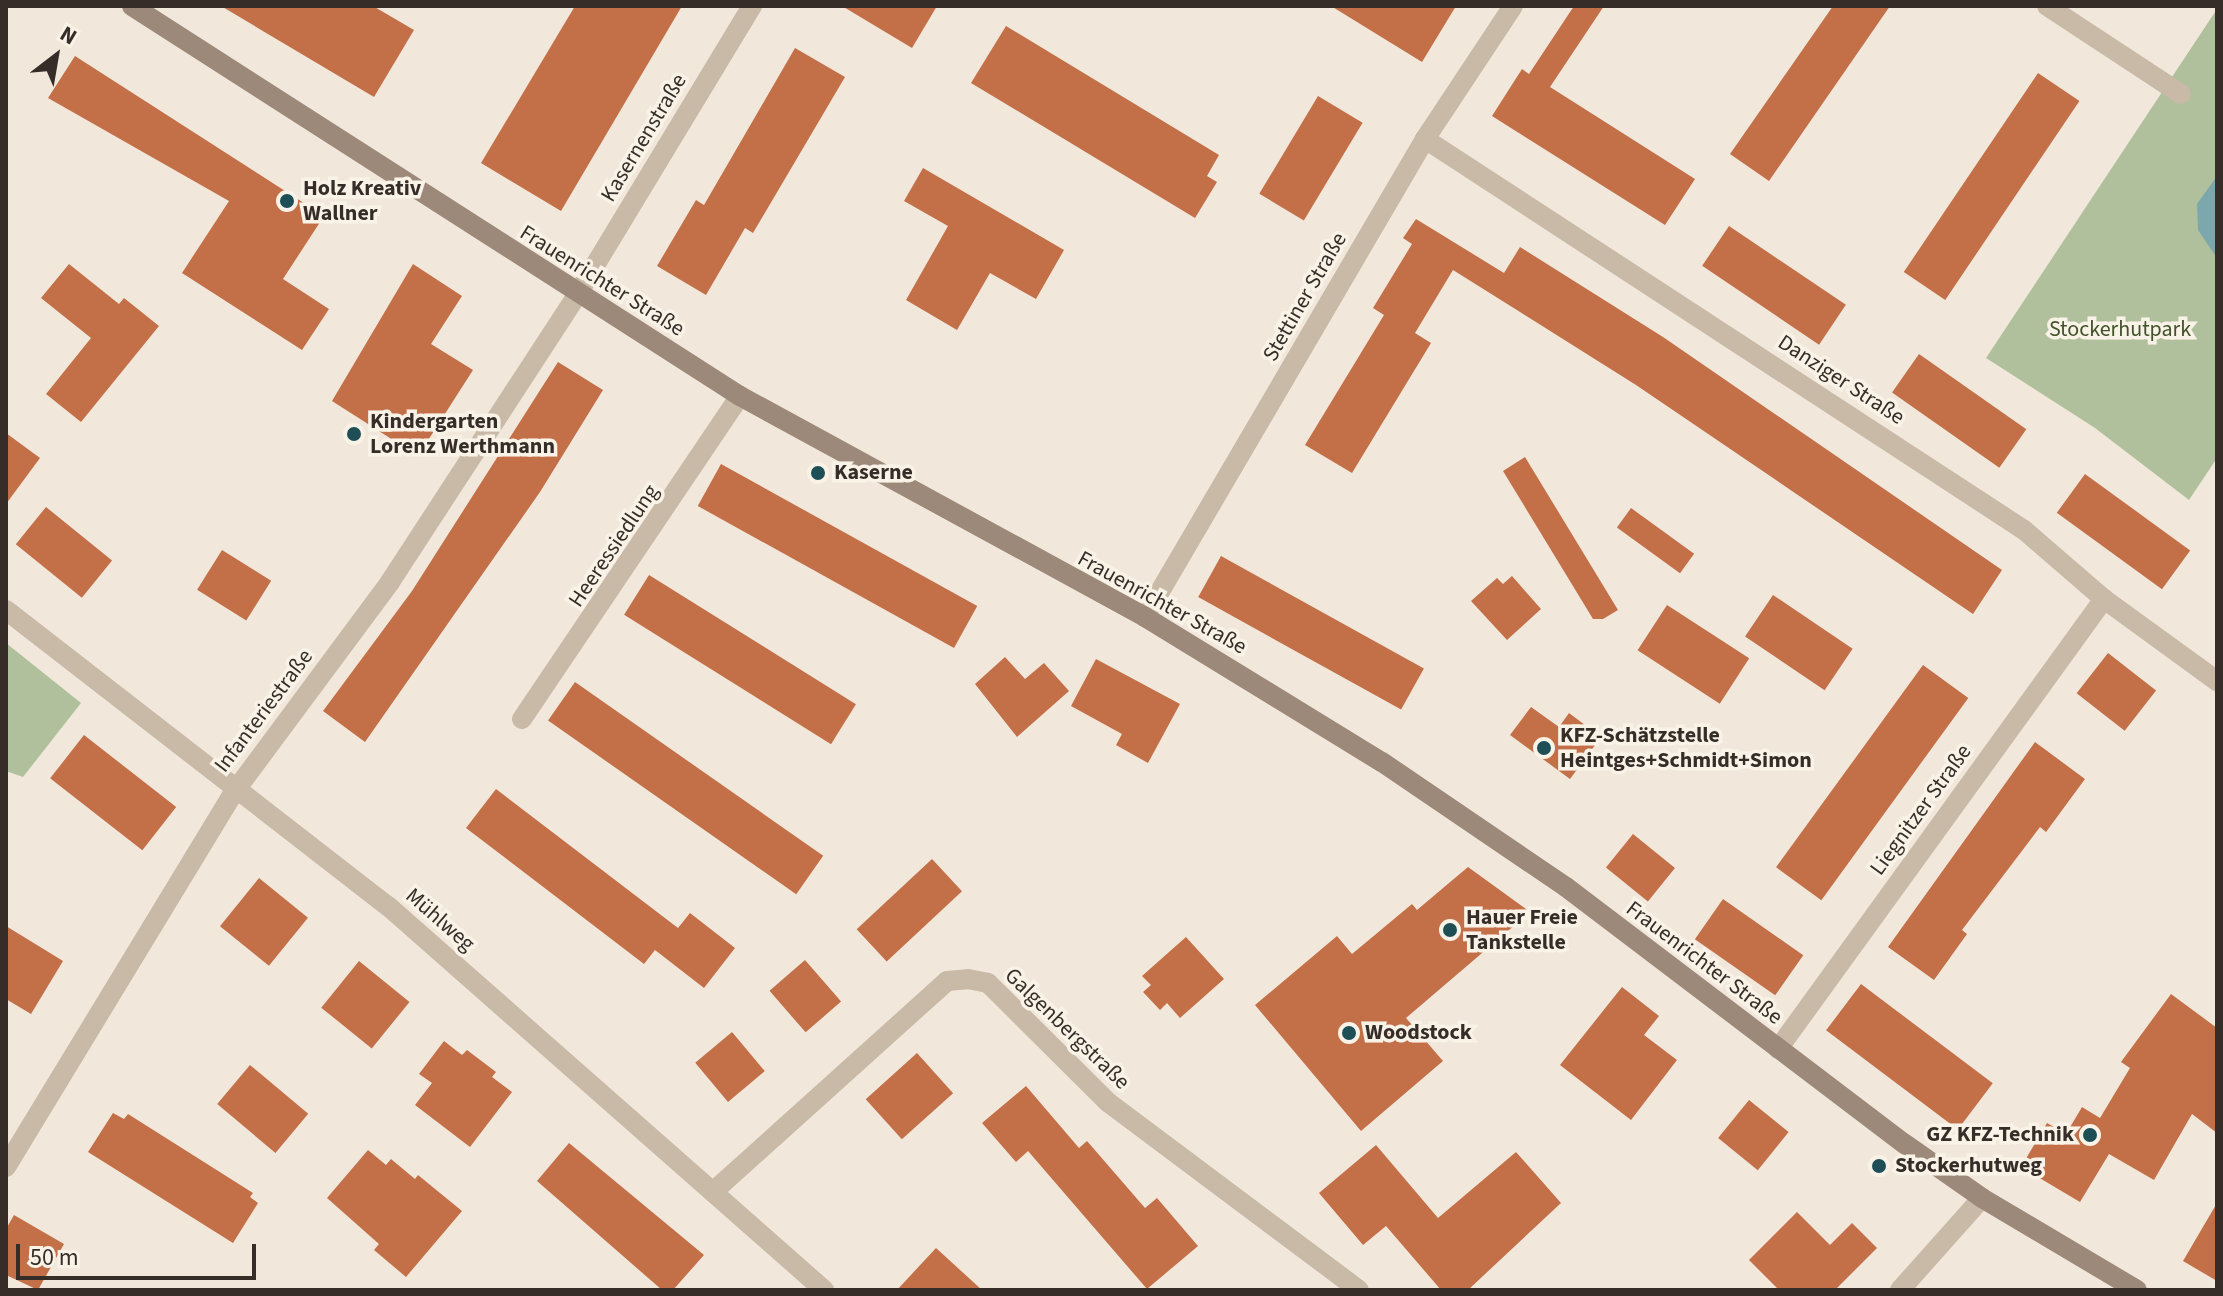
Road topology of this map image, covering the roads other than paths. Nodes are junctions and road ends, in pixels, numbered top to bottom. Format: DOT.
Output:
graph roads {
  1 [pos="132,6"];
  2 [pos="752,6"];
  3 [pos="1513,6"];
  4 [pos="2047,6"];
  5 [pos="2181,94"];
  6 [pos="1425,139"];
  7 [pos="577,295"];
  8 [pos="740,396"];
  9 [pos="2104,599"];
  10 [pos="6,610"];
  11 [pos="1145,617"];
  12 [pos="2217,681"];
  13 [pos="522,719"];
  14 [pos="235,791"];
  15 [pos="1778,1049"];
  16 [pos="6,1167"];
  17 [pos="715,1190"];
  18 [pos="1982,1198"];
  19 [pos="824,1290"];
  20 [pos="1359,1290"];
  21 [pos="1900,1290"];
  22 [pos="2137,1290"];
  1 -- 7 [label="main road, Frauenrichter Straße"];
  2 -- 7 [label="street, Kasernenstraße"];
  3 -- 6 [label="street, Stettiner Straße"];
  4 -- 5 [label="street"];
  6 -- 9 [label="street, Danziger Straße"];
  6 -- 11 [label="street, Stettiner Straße"];
  7 -- 8 [label="main road, Frauenrichter Straße"];
  7 -- 14 [label="street, Infanteriestraße"];
  8 -- 11 [label="main road, Frauenrichter Straße"];
  8 -- 13 [label="street, Heeressiedlung"];
  9 -- 12 [label="street, Danziger Straße"];
  9 -- 15 [label="street, Liegnitzer Straße"];
  10 -- 14 [label="street, Mühlweg"];
  11 -- 15 [label="main road, Frauenrichter Straße"];
  14 -- 16 [label="street, Infanteriestraße"];
  14 -- 17 [label="street, Mühlweg"];
  15 -- 18 [label="main road, Frauenrichter Straße"];
  17 -- 19 [label="street, Mühlweg"];
  17 -- 20 [label="street, Galgenbergstraße"];
  18 -- 21 [label="street"];
  18 -- 22 [label="main road, Frauenrichter Straße"];
}
